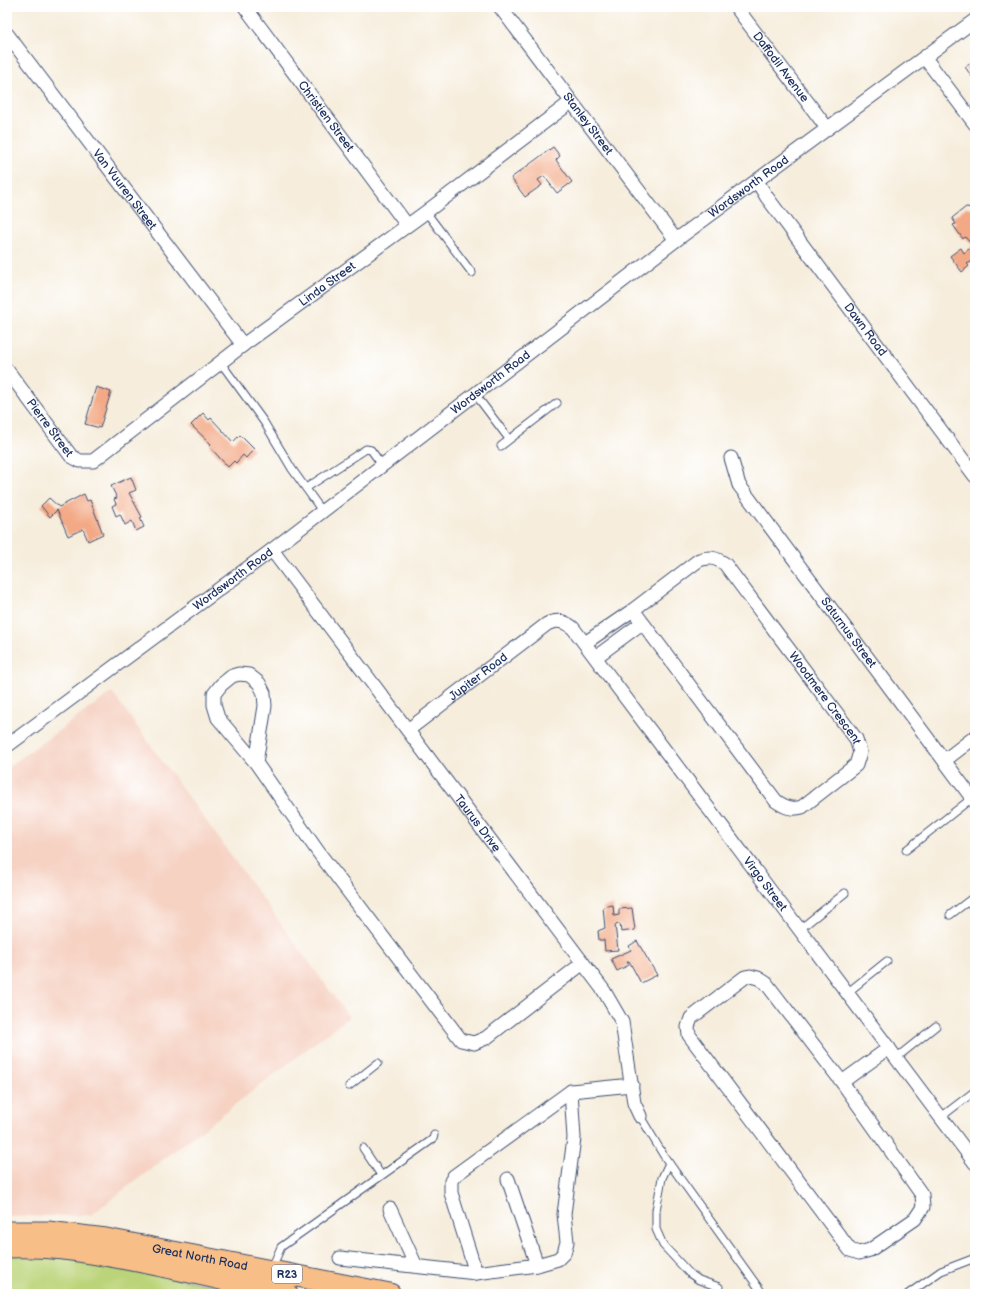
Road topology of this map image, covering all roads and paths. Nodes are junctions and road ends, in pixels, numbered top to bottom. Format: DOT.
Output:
graph roads {
  1 [pos="245,7"];
  2 [pos="500,7"];
  3 [pos="736,7"];
  4 [pos="975,20"];
  5 [pos="7,34"];
  6 [pos="926,58"];
  7 [pos="571,102"];
  8 [pos="975,124"];
  9 [pos="827,128"];
  10 [pos="757,182"];
  11 [pos="426,212"];
  12 [pos="407,225"];
  13 [pos="676,240"];
  14 [pos="472,273"];
  15 [pos="243,345"];
  16 [pos="221,363"];
  17 [pos="7,370"];
  18 [pos="475,394"];
  19 [pos="557,403"];
  20 [pos="509,439"];
  21 [pos="501,446"];
  22 [pos="732,458"];
  23 [pos="82,462"];
  24 [pos="382,465"];
  25 [pos="975,476"];
  26 [pos="306,488"];
  27 [pos="322,511"];
  28 [pos="272,550"];
  29 [pos="633,610"];
  30 [pos="642,623"];
  31 [pos="547,624"];
  32 [pos="585,643"];
  33 [pos="596,657"];
  34 [pos="408,730"];
  35 [pos="975,737"];
  36 [pos="7,746"];
  37 [pos="944,760"];
  38 [pos="256,763"];
  39 [pos="974,800"];
  40 [pos="906,850"];
  41 [pos="845,893"];
  42 [pos="975,896"];
  43 [pos="950,915"];
  44 [pos="800,929"];
  45 [pos="887,961"];
  46 [pos="583,963"];
  47 [pos="847,993"];
  48 [pos="936,1026"];
  49 [pos="893,1053"];
  50 [pos="378,1063"];
  51 [pos="842,1082"];
  52 [pos="632,1085"];
  53 [pos="349,1086"];
  54 [pos="571,1091"];
  55 [pos="975,1091"];
  56 [pos="640,1116"];
  57 [pos="941,1117"];
  58 [pos="434,1135"];
  59 [pos="362,1148"];
  60 [pos="669,1164"];
  61 [pos="975,1164"];
  62 [pos="381,1175"];
  63 [pos="508,1179"];
  64 [pos="390,1209"];
  65 [pos="7,1232"];
  66 [pos="7,1247"];
  67 [pos="340,1258"];
  68 [pos="975,1258"];
  69 [pos="537,1265"];
  70 [pos="416,1266"];
  71 [pos="476,1273"];
  72 [pos="268,1280"];
  73 [pos="719,1287"];
  74 [pos="287,1294"];
  75 [pos="390,1294"];
  76 [pos="763,1294"];
  77 [pos="908,1294"];
  1 -- 12 [label="street, Christien Street"];
  2 -- 7 [label="street, Stanley Street"];
  3 -- 9 [label="street, Daffodil Avenue"];
  4 -- 6 [label="street, Wordsworth Road"];
  5 -- 15 [label="street, Van Vuuren Street"];
  6 -- 8 [label="street"];
  6 -- 9 [label="street, Wordsworth Road"];
  7 -- 11 [label="street, Linda Street"];
  7 -- 13 [label="street, Stanley Street"];
  9 -- 10 [label="street, Wordsworth Road"];
  10 -- 13 [label="street, Wordsworth Road"];
  10 -- 25 [label="street, Dawn Road"];
  11 -- 12 [label="street, Linda Street"];
  11 -- 14 [label="lane"];
  12 -- 15 [label="street, Linda Street"];
  13 -- 18 [label="street, Wordsworth Road"];
  15 -- 16 [label="street, Linda Street"];
  16 -- 23 [label="street, Linda Street"];
  16 -- 26 [label="lane"];
  17 -- 23 [label="street, Pierre Street"];
  18 -- 20 [label="lane"];
  18 -- 24 [label="street, Wordsworth Road"];
  19 -- 20 [label="lane"];
  20 -- 21 [label="lane"];
  22 -- 37 [label="street, Saturnus Street"];
  24 -- 26 [label="lane"];
  24 -- 27 [label="street, Wordsworth Road"];
  26 -- 27 [label="lane"];
  27 -- 28 [label="street, Wordsworth Road"];
  28 -- 34 [label="street, Taurus Drive"];
  28 -- 36 [label="street, Wordsworth Road"];
  29 -- 30 [label="street, Woodmere Crescent"];
  29 -- 30 [label="street, Woodmere Crescent"];
  29 -- 32 [label="street, Woodmere Crescent"];
  30 -- 33 [label="street"];
  31 -- 32 [label="street, Virgo Street"];
  31 -- 34 [label="street, Jupiter Road"];
  32 -- 33 [label="street, Virgo Street"];
  33 -- 44 [label="street, Virgo Street"];
  34 -- 46 [label="street, Taurus Drive"];
  35 -- 37 [label="street"];
  37 -- 39 [label="street, Saturnus Street"];
  38 -- 38 [label="street"];
  38 -- 46 [label="street"];
  39 -- 40 [label="lane"];
  41 -- 44 [label="lane"];
  42 -- 43 [label="lane"];
  44 -- 47 [label="street, Virgo Street"];
  45 -- 47 [label="lane"];
  46 -- 52 [label="street, Taurus Drive"];
  47 -- 49 [label="street, Virgo Street"];
  48 -- 49 [label="lane"];
  49 -- 51 [label="street"];
  49 -- 57 [label="street, Virgo Street"];
  50 -- 53 [label="lane"];
  51 -- 51 [label="street"];
  52 -- 54 [label="street"];
  52 -- 56 [label="street, Taurus Drive"];
  54 -- 69 [label="street"];
  54 -- 71 [label="street"];
  55 -- 57 [label="lane"];
  56 -- 60 [label="lane"];
  57 -- 61 [label="street, Virgo Street"];
  58 -- 62 [label="lane"];
  59 -- 62 [label="lane"];
  60 -- 73 [label="lane"];
  60 -- 76 [label="lane"];
  62 -- 72 [label="lane"];
  63 -- 69 [label="street"];
  64 -- 70 [label="street"];
  65 -- 72 [label="main road, Great North Road / R23"];
  66 -- 72 [label="main road, Great North Road / R23"];
  67 -- 70 [label="street"];
  68 -- 77 [label="lane"];
  69 -- 71 [label="street"];
  70 -- 71 [label="street"];
  72 -- 74 [label="main road, Great North Road / R23"];
  72 -- 75 [label="main road, Great North Road / R23"];
}
